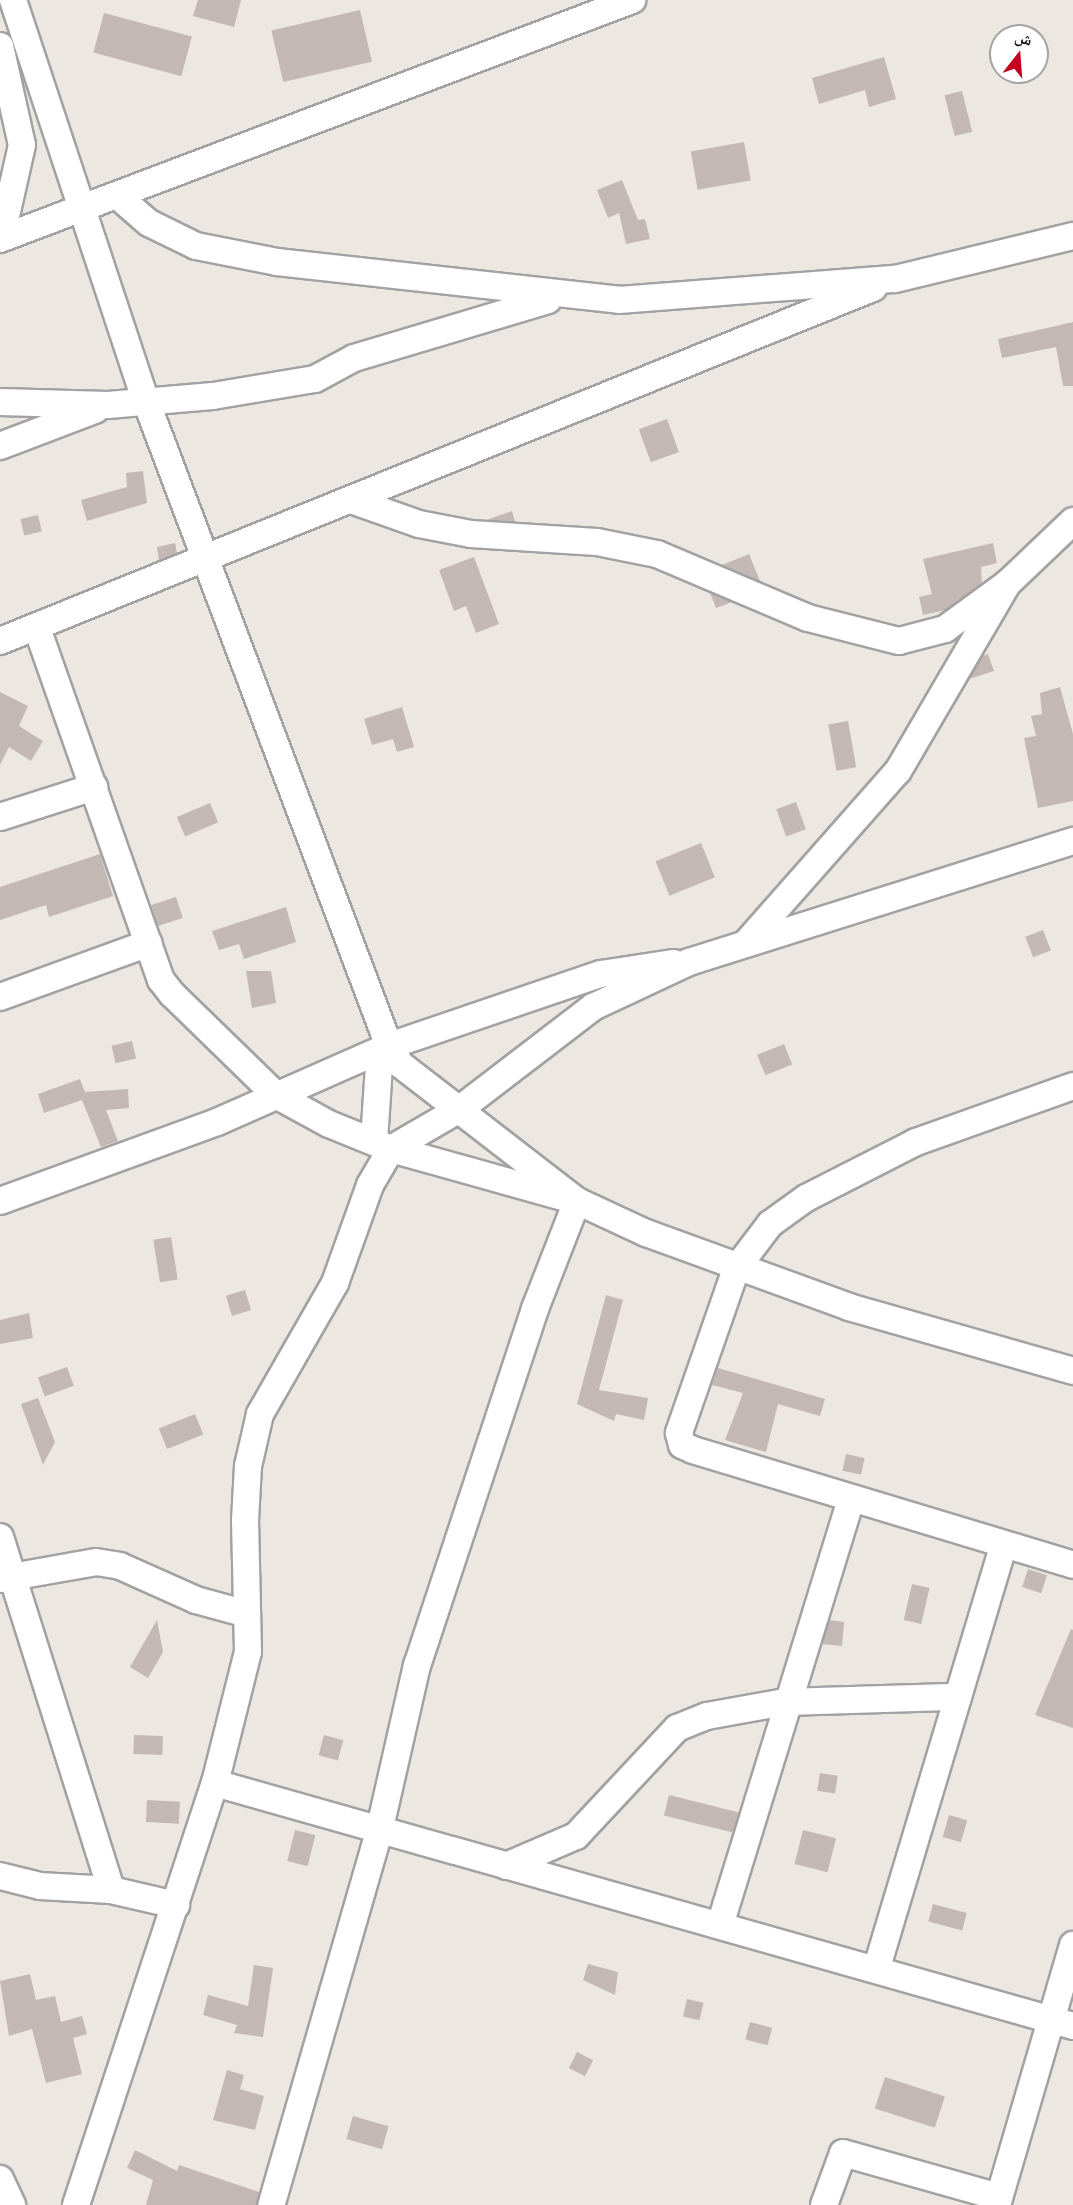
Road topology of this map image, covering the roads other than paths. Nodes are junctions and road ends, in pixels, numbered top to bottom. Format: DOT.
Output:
graph roads {
  1 [pos="13,0"];
  2 [pos="632,0"];
  3 [pos="0,46"];
  4 [pos="120,198"];
  5 [pos="85,208"];
  6 [pos="1073,236"];
  7 [pos="0,239"];
  8 [pos="895,279"];
  9 [pos="561,297"];
  10 [pos="146,401"];
  11 [pos="0,402"];
  12 [pos="108,405"];
  13 [pos="0,446"];
  14 [pos="351,500"];
  15 [pos="1073,521"];
  16 [pos="207,559"];
  17 [pos="1008,583"];
  18 [pos="37,628"];
  19 [pos="0,641"];
  20 [pos="94,787"];
  21 [pos="0,817"];
  22 [pos="1073,841"];
  23 [pos="747,942"];
  24 [pos="149,943"];
  25 [pos="689,962"];
  26 [pos="0,997"];
  27 [pos="385,1048"];
  28 [pos="1073,1086"];
  29 [pos="276,1095"];
  30 [pos="460,1109"];
  31 [pos="382,1145"];
  32 [pos="0,1201"];
  33 [pos="578,1201"];
  34 [pos="736,1269"];
  35 [pos="1073,1371"];
  36 [pos="851,1499"];
  37 [pos="0,1537"];
  38 [pos="1003,1547"];
  39 [pos="1073,1565"];
  40 [pos="7,1578"];
  41 [pos="247,1614"];
  42 [pos="958,1696"];
  43 [pos="785,1702"];
  44 [pos="215,1783"];
  45 [pos="380,1832"];
  46 [pos="506,1866"];
  47 [pos="0,1876"];
  48 [pos="111,1890"];
  49 [pos="176,1905"];
  50 [pos="721,1922"];
  51 [pos="1073,1945"];
  52 [pos="877,1966"];
  53 [pos="1063,2023"];
  54 [pos="0,2179"];
  55 [pos="998,2201"];
  56 [pos="12,2205"];
  57 [pos="76,2205"];
  58 [pos="272,2205"];
  59 [pos="824,2205"];
  1 -- 5 [label="street"];
  2 -- 4 [label="street"];
  3 -- 7 [label="street"];
  4 -- 5 [label="street"];
  4 -- 9 [label="street"];
  5 -- 7 [label="street"];
  5 -- 10 [label="street"];
  6 -- 8 [label="street"];
  8 -- 9 [label="street"];
  8 -- 14 [label="street"];
  9 -- 10 [label="street"];
  10 -- 12 [label="street"];
  10 -- 16 [label="street"];
  11 -- 12 [label="street"];
  12 -- 13 [label="street"];
  14 -- 16 [label="street"];
  14 -- 17 [label="street"];
  15 -- 17 [label="street"];
  16 -- 18 [label="street"];
  16 -- 27 [label="street"];
  17 -- 23 [label="street"];
  18 -- 19 [label="street"];
  18 -- 20 [label="street"];
  20 -- 21 [label="street"];
  20 -- 24 [label="street"];
  22 -- 23 [label="street"];
  23 -- 25 [label="street"];
  24 -- 26 [label="street"];
  24 -- 29 [label="street"];
  25 -- 27 [label="street"];
  25 -- 30 [label="street"];
  27 -- 29 [label="street"];
  27 -- 30 [label="street"];
  27 -- 31 [label="street"];
  28 -- 34 [label="street"];
  29 -- 31 [label="street"];
  29 -- 32 [label="street"];
  30 -- 31 [label="street"];
  30 -- 33 [label="street"];
  31 -- 33 [label="street"];
  31 -- 41 [label="street"];
  33 -- 34 [label="street"];
  33 -- 45 [label="street"];
  34 -- 35 [label="street"];
  34 -- 36 [label="street"];
  36 -- 38 [label="street"];
  36 -- 43 [label="street"];
  37 -- 40 [label="street"];
  38 -- 39 [label="street"];
  38 -- 42 [label="street"];
  40 -- 41 [label="street"];
  40 -- 48 [label="street"];
  41 -- 44 [label="street"];
  42 -- 43 [label="street"];
  42 -- 52 [label="street"];
  43 -- 46 [label="street"];
  43 -- 50 [label="street"];
  44 -- 45 [label="street"];
  44 -- 49 [label="street"];
  45 -- 46 [label="street"];
  45 -- 58 [label="street"];
  46 -- 50 [label="street"];
  47 -- 48 [label="street"];
  48 -- 49 [label="street"];
  49 -- 57 [label="street"];
  50 -- 52 [label="street"];
  51 -- 53 [label="street"];
  52 -- 53 [label="street"];
  53 -- 55 [label="street"];
  54 -- 56 [label="street"];
  55 -- 59 [label="street"];
}
